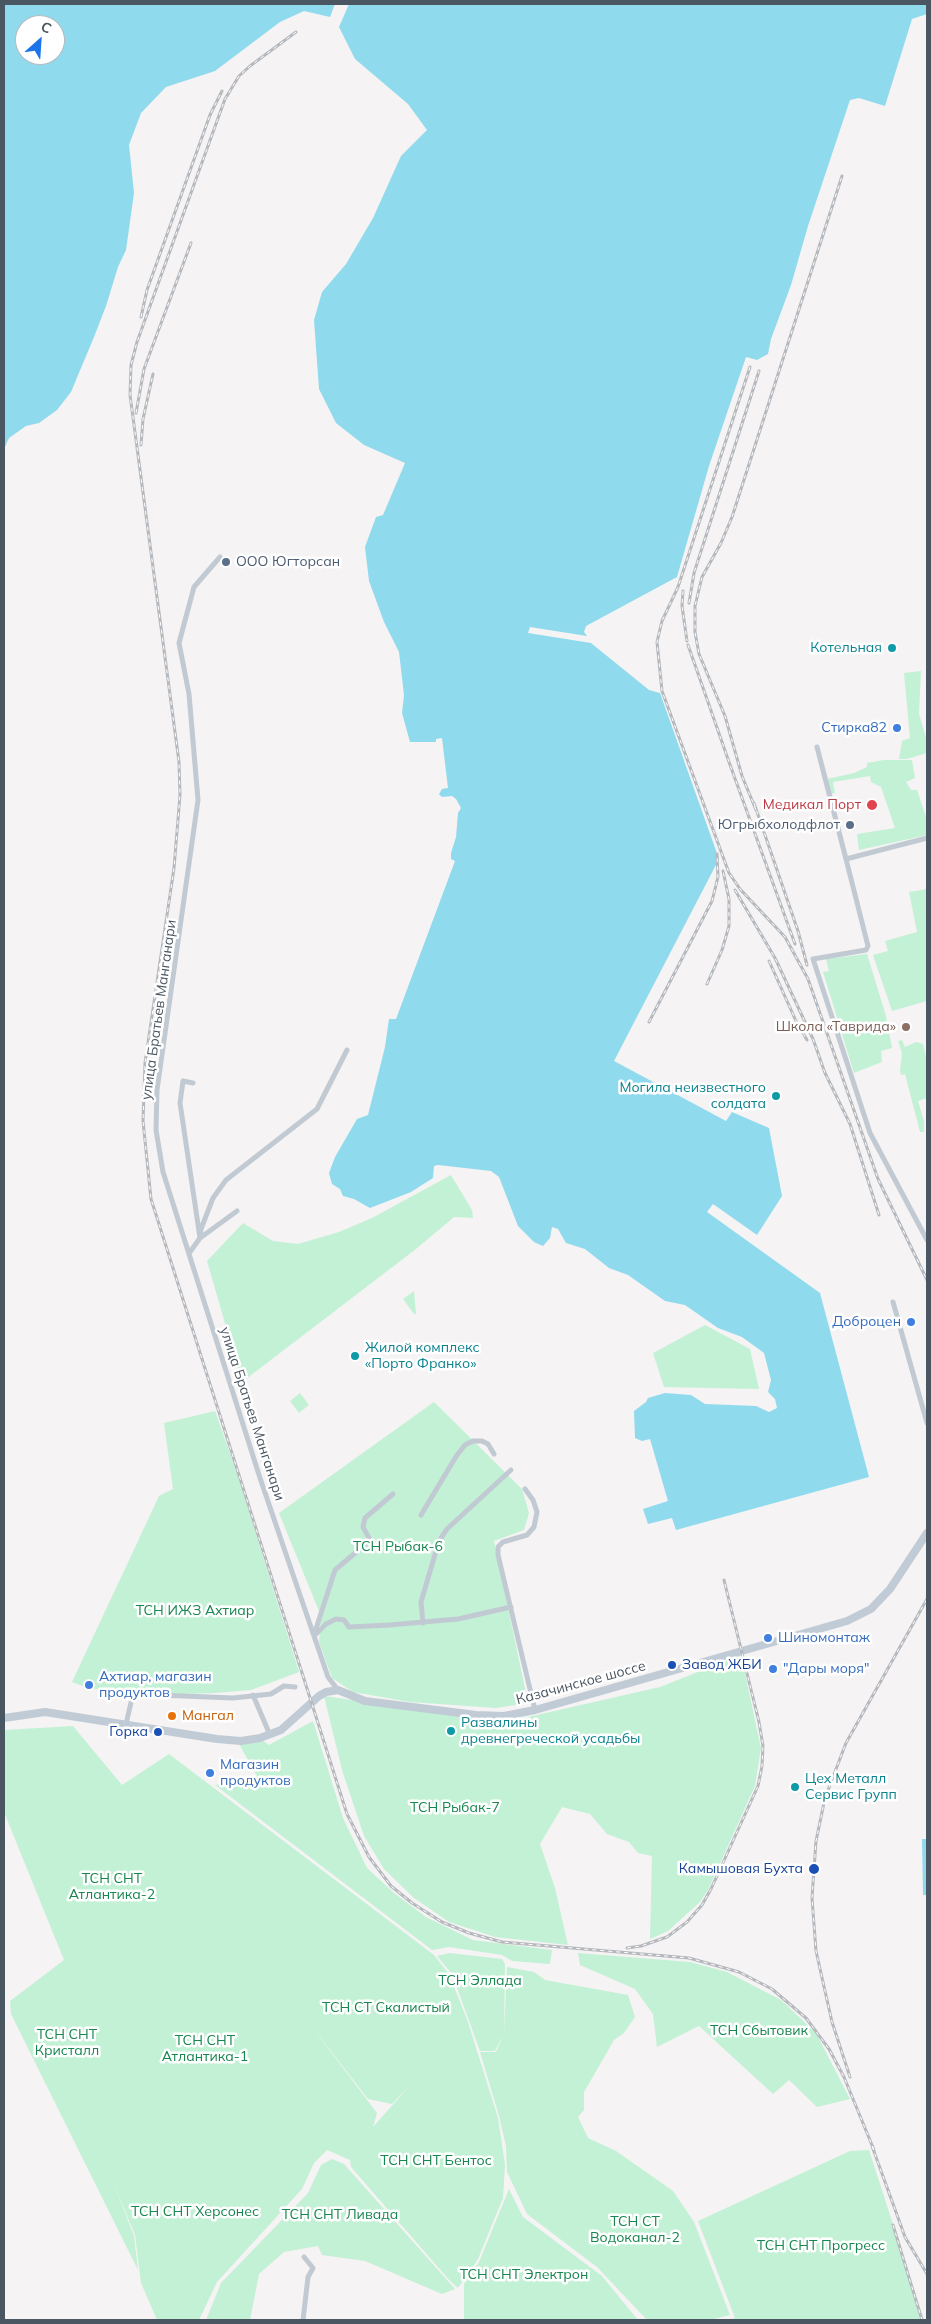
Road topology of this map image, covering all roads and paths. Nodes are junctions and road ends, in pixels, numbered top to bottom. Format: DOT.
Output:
graph roads {
  1 [pos="220,557"];
  2 [pos="818,747"];
  3 [pos="927,838"];
  4 [pos="846,859"];
  5 [pos="347,1050"];
  6 [pos="193,1083"];
  7 [pos="237,1211"];
  8 [pos="200,1238"];
  9 [pos="927,1240"];
  10 [pos="190,1252"];
  11 [pos="893,1302"];
  12 [pos="927,1423"];
  13 [pos="494,1454"];
  14 [pos="511,1470"];
  15 [pos="525,1489"];
  16 [pos="393,1494"];
  17 [pos="421,1515"];
  18 [pos="927,1533"];
  19 [pos="511,1606"];
  20 [pos="423,1623"];
  21 [pos="314,1636"];
  22 [pos="295,1687"];
  23 [pos="338,1690"];
  24 [pos="253,1695"];
  25 [pos="535,1710"];
  26 [pos="4,1718"];
  27 [pos="126,1724"];
  28 [pos="270,1735"];
  29 [pos="304,2257"];
  30 [pos="303,2320"];
  1 -- 10 [label="street, улица Братьев Манганари"];
  2 -- 4 [label="street"];
  3 -- 4 [label="street"];
  4 -- 9 [label="street"];
  5 -- 8 [label="street"];
  6 -- 8 [label="street"];
  7 -- 8 [label="street"];
  8 -- 10 [label="street"];
  10 -- 21 [label="street, улица Братьев Манганари"];
  11 -- 12 [label="street"];
  13 -- 17 [label="street"];
  14 -- 20 [label="street"];
  15 -- 19 [label="street"];
  16 -- 21 [label="street"];
  18 -- 25 [label="main road, Казачинское шоссе"];
  19 -- 20 [label="street"];
  19 -- 25 [label="street"];
  20 -- 21 [label="street"];
  21 -- 23 [label="street, улица Братьев Манганари"];
  22 -- 24 [label="street"];
  23 -- 25 [label="main road, Казачинское шоссе"];
  23 -- 28 [label="main road"];
  24 -- 27 [label="street"];
  24 -- 28 [label="street"];
  26 -- 27 [label="main road"];
  27 -- 28 [label="main road"];
  29 -- 30 [label="street"];
}
